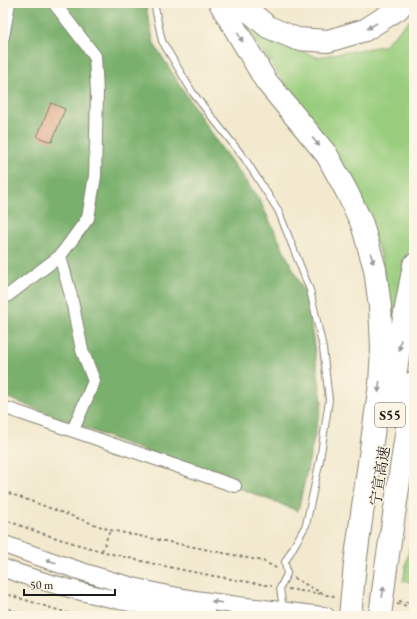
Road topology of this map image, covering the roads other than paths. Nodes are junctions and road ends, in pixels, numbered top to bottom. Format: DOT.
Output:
graph roads {
  1 [pos="9,3"];
  2 [pos="54,3"];
  3 [pos="154,3"];
  4 [pos="220,3"];
  5 [pos="242,3"];
  6 [pos="403,3"];
  7 [pos="3,35"];
  8 [pos="60,256"];
  9 [pos="414,265"];
  10 [pos="3,299"];
  11 [pos="414,382"];
  12 [pos="3,407"];
  13 [pos="73,430"];
  14 [pos="414,431"];
  15 [pos="235,486"];
  16 [pos="392,535"];
  17 [pos="3,544"];
  18 [pos="369,566"];
  19 [pos="3,568"];
  20 [pos="345,607"];
  21 [pos="386,610"];
  22 [pos="283,611"];
  23 [pos="207,616"];
  24 [pos="326,616"];
  25 [pos="359,616"];
  1 -- 7 [label="street"];
  2 -- 8 [label="street"];
  3 -- 22 [label="lane"];
  4 -- 18 [label="highway, one-way"];
  6 -- 5 [label="highway, one-way"];
  8 -- 10 [label="street"];
  8 -- 13 [label="street"];
  9 -- 18 [label="highway, 宁宣高速 / S55, one-way"];
  11 -- 16 [label="highway, 宁宣高速 / S55"];
  12 -- 13 [label="street"];
  13 -- 15 [label="street"];
  14 -- 16 [label="highway"];
  16 -- 18 [label="highway, 宁宣高速 / S55"];
  22 -- 17 [label="main road, one-way"];
  18 -- 20 [label="highway, bridge"];
  21 -- 18 [label="highway, 宁宣高速 / S55, one-way, bridge"];
  18 -- 25 [label="highway, 宁宣高速 / S55"];
  19 -- 23 [label="main road"];
  22 -- 24 [label="main road"];
}
